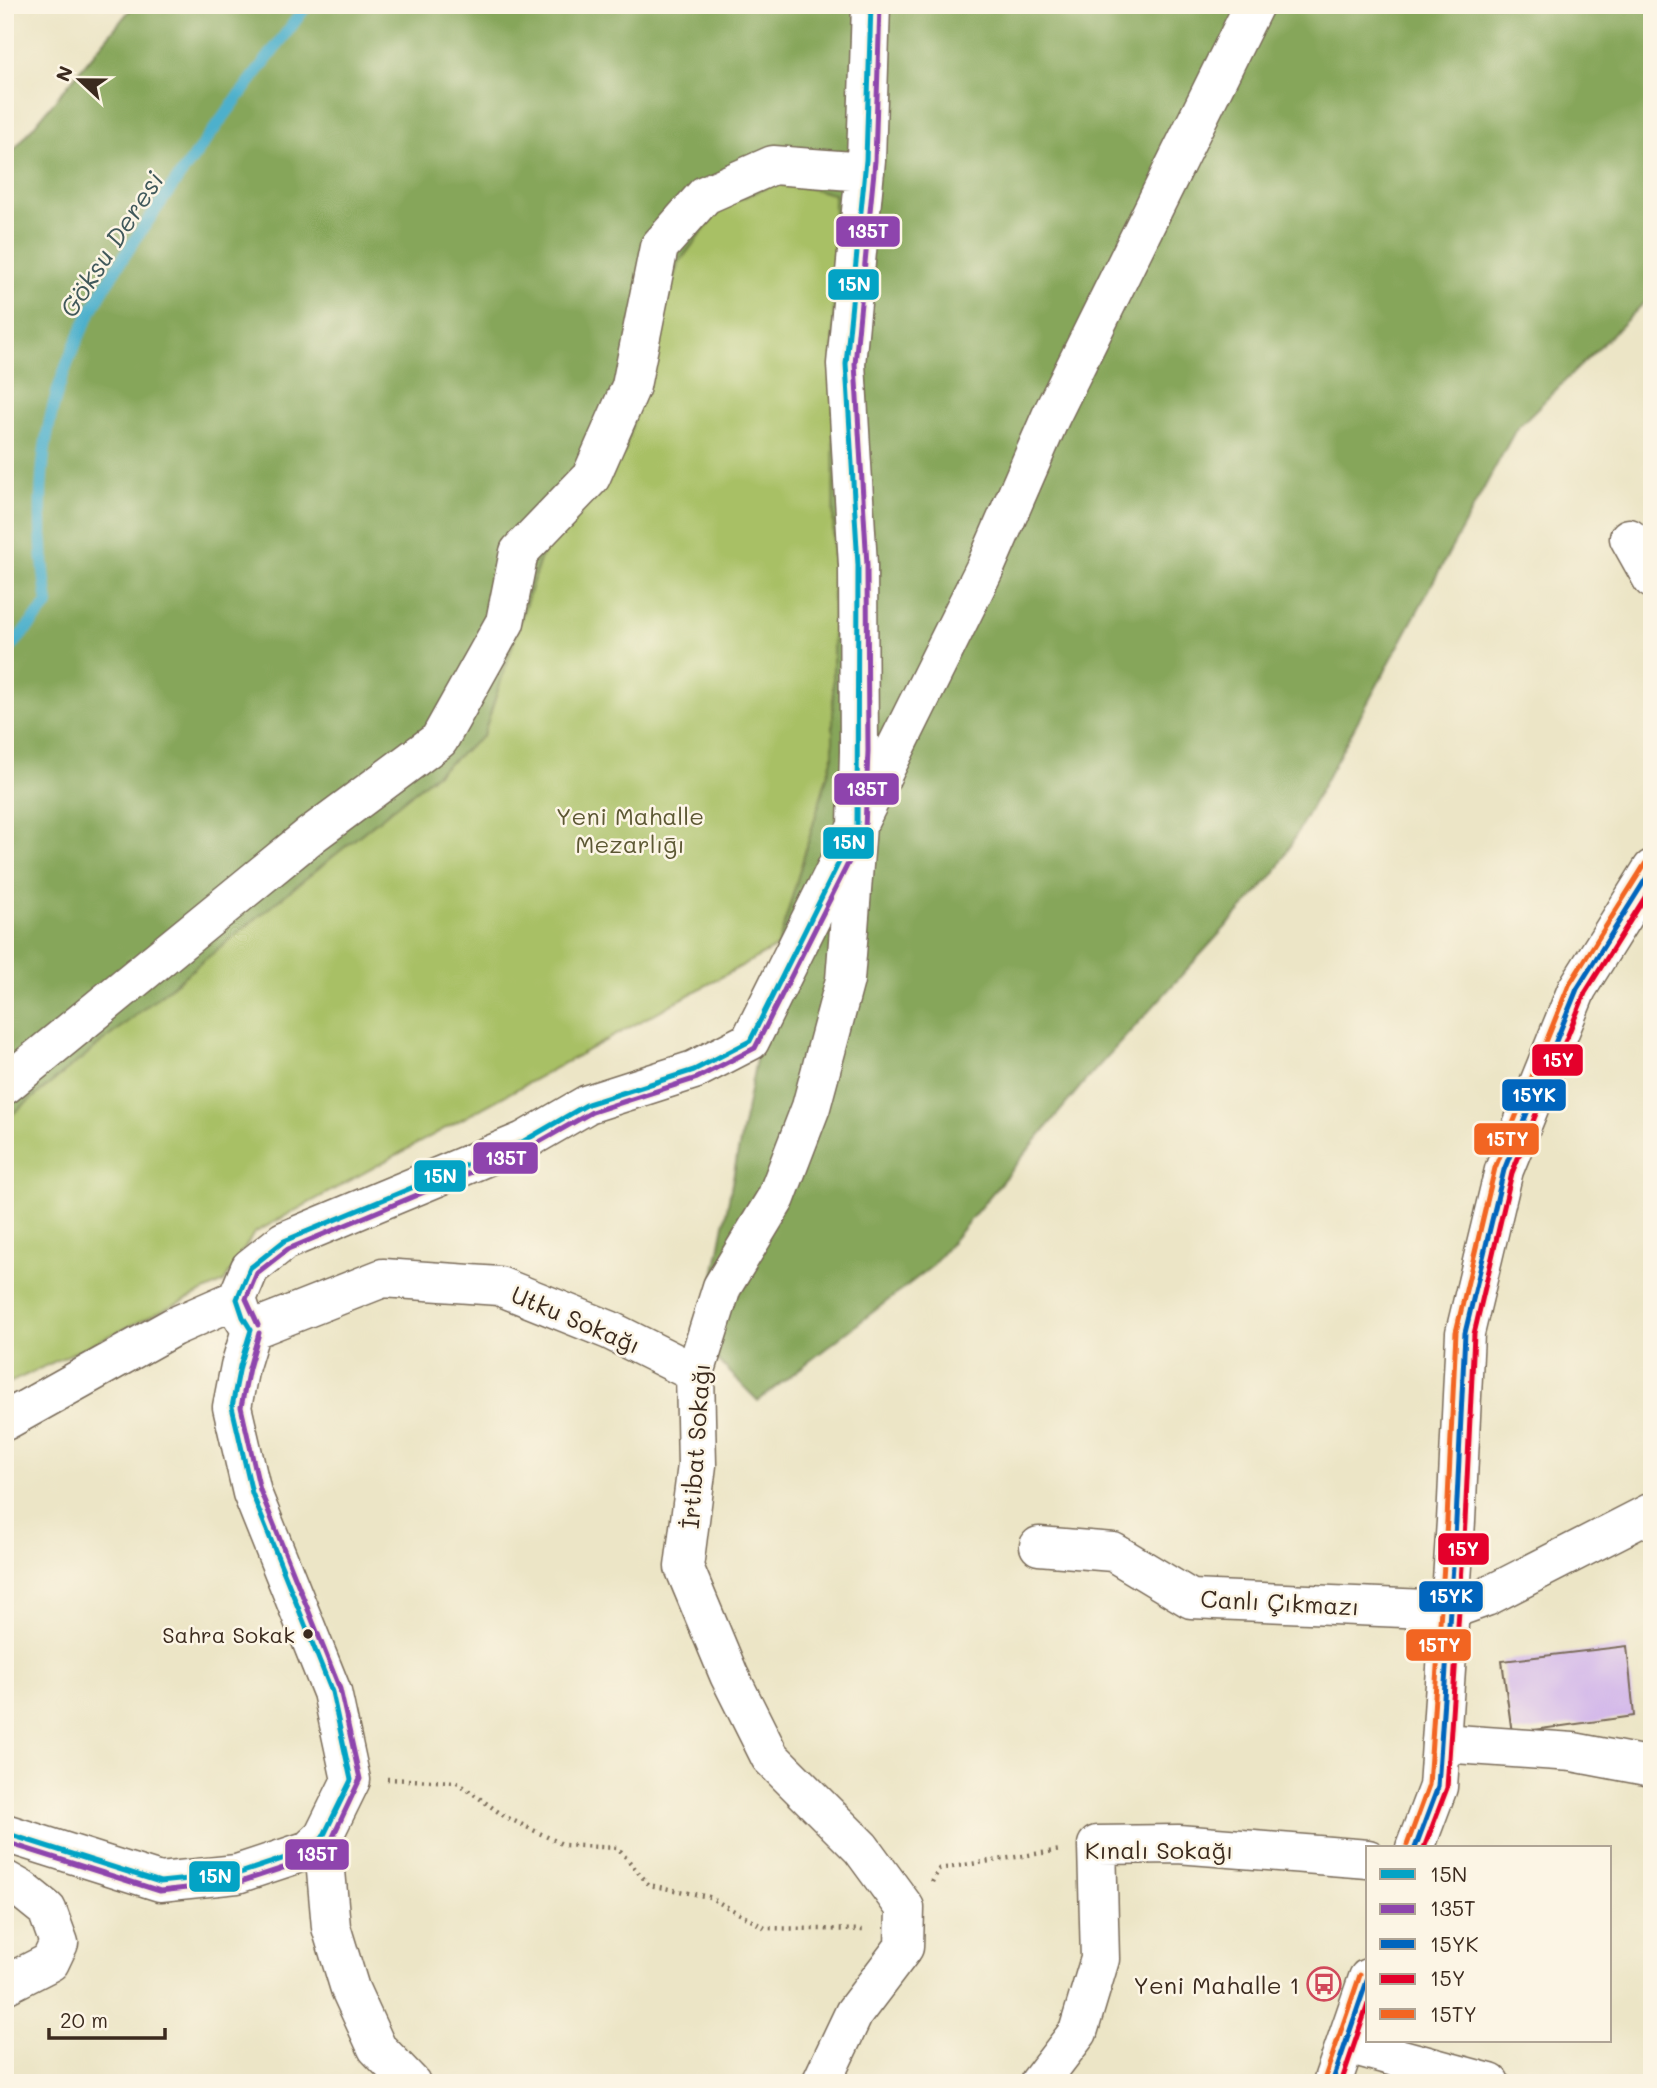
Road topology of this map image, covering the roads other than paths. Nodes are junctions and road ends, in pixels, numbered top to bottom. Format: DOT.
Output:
graph roads {
  1 [pos="871,5"];
  2 [pos="1254,5"];
  3 [pos="865,172"];
  4 [pos="1629,538"];
  5 [pos="1652,579"];
  6 [pos="856,826"];
  7 [pos="1652,869"];
  8 [pos="5,1084"];
  9 [pos="244,1314"];
  10 [pos="695,1373"];
  11 [pos="5,1421"];
  12 [pos="1652,1511"];
  13 [pos="1039,1546"];
  14 [pos="1450,1610"];
  15 [pos="1441,1743"];
  16 [pos="1652,1767"];
  17 [pos="5,1833"];
  18 [pos="323,1837"];
  19 [pos="1416,1846"];
  20 [pos="1366,1859"];
  21 [pos="5,1880"];
  22 [pos="1366,1984"];
  23 [pos="5,1985"];
  24 [pos="1347,2044"];
  25 [pos="411,2083"];
  26 [pos="821,2083"];
  27 [pos="1039,2083"];
  28 [pos="1332,2083"];
  29 [pos="1490,2083"];
  1 -- 3 [label="street, İrtibat Sokağı"];
  2 -- 6 [label="street"];
  3 -- 6 [label="street, İrtibat Sokağı"];
  3 -- 8 [label="street"];
  4 -- 5 [label="street"];
  6 -- 9 [label="street"];
  6 -- 10 [label="street, İrtibat Sokağı"];
  7 -- 14 [label="street"];
  9 -- 10 [label="street, Utku Sokağı"];
  9 -- 11 [label="street, Utku Sokağı"];
  9 -- 18 [label="street"];
  10 -- 26 [label="street, İrtibat Sokağı"];
  12 -- 14 [label="street"];
  13 -- 14 [label="street, Canlı Çıkmazı"];
  14 -- 15 [label="street"];
  15 -- 16 [label="street"];
  15 -- 19 [label="street"];
  17 -- 18 [label="street"];
  18 -- 25 [label="street"];
  20 -- 27 [label="street, Kınalı Sokağı"];
  21 -- 23 [label="street"];
  22 -- 24 [label="street"];
  24 -- 28 [label="street"];
  24 -- 29 [label="street"];
}
